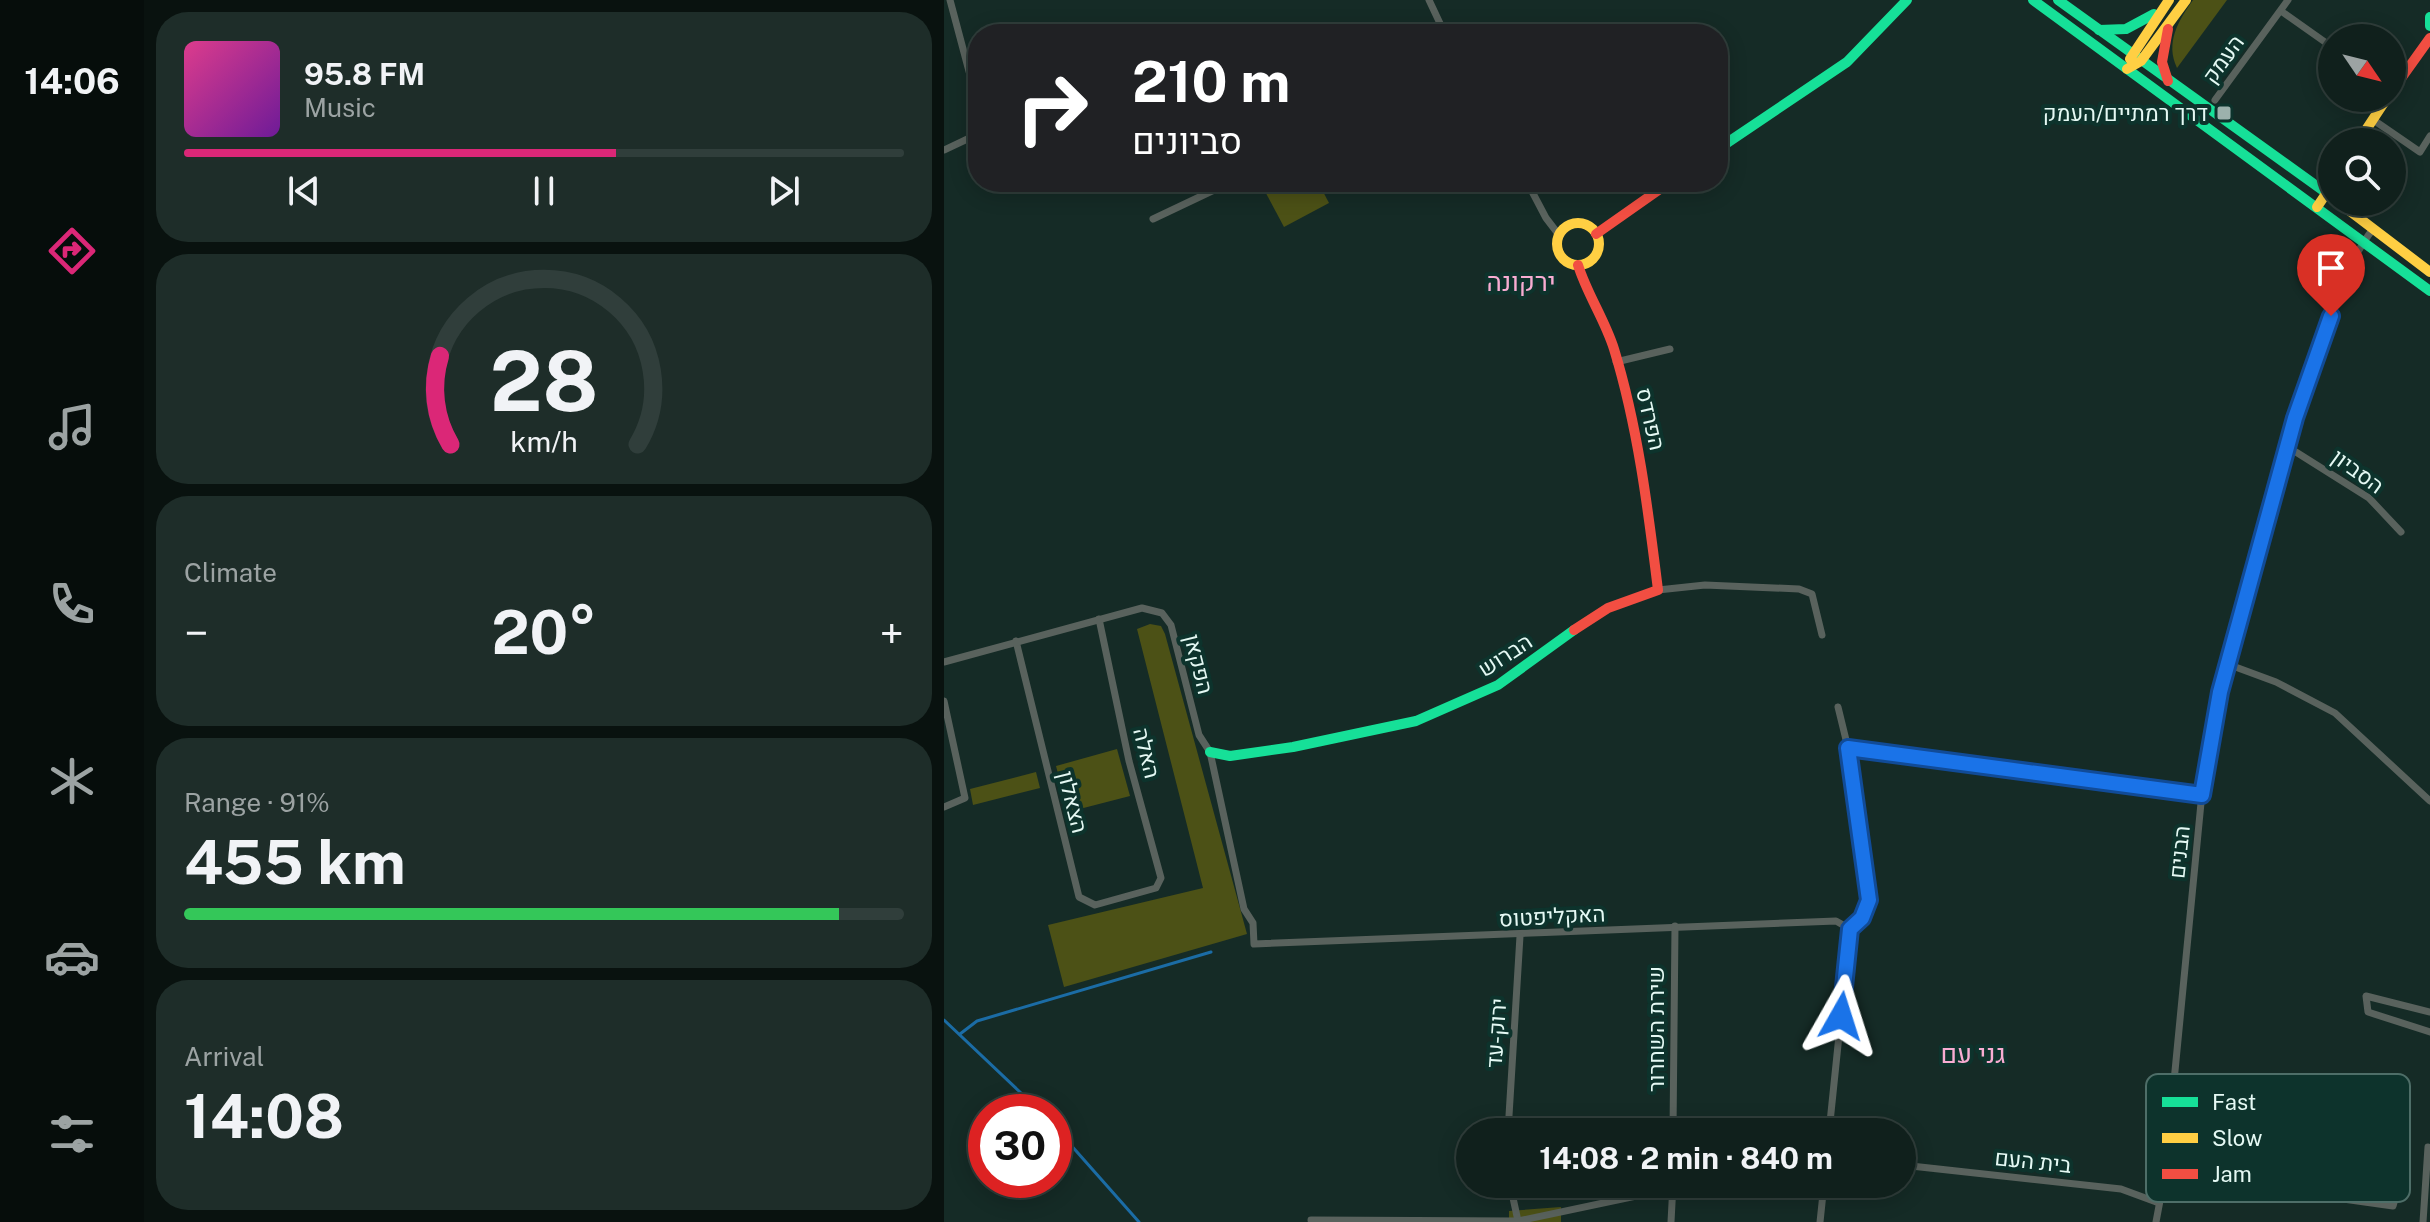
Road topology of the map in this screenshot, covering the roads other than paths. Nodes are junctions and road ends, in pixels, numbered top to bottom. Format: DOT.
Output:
graph roads {
  1 [pos="1429,0"];
  2 [pos="1906,0"];
  3 [pos="2033,0"];
  4 [pos="2058,0"];
  5 [pos="2186,0"];
  6 [pos="2288,0"];
  7 [pos="948,2"];
  8 [pos="2167,3"];
  9 [pos="2281,11"];
  10 [pos="2430,17"];
  11 [pos="2170,21"];
  12 [pos="1440,24"];
  13 [pos="2430,26"];
  14 [pos="2099,30"];
  15 [pos="2318,37"];
  16 [pos="2430,38"];
  17 [pos="2131,53"];
  18 [pos="2141,61"];
  19 [pos="2127,69"];
  20 [pos="968,71"];
  21 [pos="2406,71"];
  22 [pos="2168,81"];
  23 [pos="2215,100"];
  24 [pos="2377,112"];
  25 [pos="2372,119"];
  26 [pos="2367,128"];
  27 [pos="2430,136"];
  28 [pos="968,139"];
  29 [pos="1728,142"];
  30 [pos="944,150"];
  31 [pos="2318,184"];
  32 [pos="1210,192"];
  33 [pos="1532,192"];
  34 [pos="1656,192"];
  35 [pos="2317,207"];
  36 [pos="2356,216"];
  37 [pos="1153,219"];
  38 [pos="2373,229"];
  39 [pos="1596,234"];
  40 [pos="1559,235"];
  41 [pos="2363,242"];
  42 [pos="1578,265"];
  43 [pos="2430,272"];
  44 [pos="2430,291"];
  45 [pos="1670,349"];
  46 [pos="1616,362"];
  47 [pos="2288,447"];
  48 [pos="2401,532"];
  49 [pos="1658,590"];
  50 [pos="1099,619"];
  51 [pos="1822,635"];
  52 [pos="1016,641"];
  53 [pos="944,662"];
  54 [pos="2230,665"];
  55 [pos="944,701"];
  56 [pos="1838,707"];
  57 [pos="1848,748"];
  58 [pos="1210,752"];
  59 [pos="2202,795"];
  60 [pos="2430,801"];
  61 [pos="944,807"];
  62 [pos="1151,890"];
  63 [pos="1675,926"];
  64 [pos="1850,929"];
  65 [pos="1520,936"];
  66 [pos="1254,944"];
  67 [pos="2430,1012"];
  68 [pos="2430,1032"];
  69 [pos="2175,1074"];
  70 [pos="1509,1118"];
  71 [pos="1673,1118"];
  72 [pos="1830,1118"];
  73 [pos="2428,1147"];
  74 [pos="1916,1167"];
  75 [pos="1513,1198"];
  76 [pos="1617,1198"];
  77 [pos="1672,1198"];
  78 [pos="1823,1198"];
  79 [pos="2146,1198"];
  80 [pos="2364,1202"];
  81 [pos="2394,1202"];
  82 [pos="2159,1203"];
  83 [pos="1311,1220"];
  84 [pos="1518,1221"];
  85 [pos="1503,1222"];
  86 [pos="1671,1222"];
  87 [pos="1820,1222"];
  88 [pos="2156,1222"];
  89 [pos="2423,1222"];
  1 -- 12 [label="street"];
  2 -- 29 [label="street"];
  3 -- 19 [label="street"];
  4 -- 14 [label="street"];
  5 -- 11 [label="street"];
  6 -- 9 [label="street, העמק"];
  7 -- 20 [label="street"];
  8 -- 14 [label="street"];
  8 -- 17 [label="street"];
  9 -- 15 [label="street"];
  9 -- 23 [label="street, העמק"];
  10 -- 13 [label="street"];
  11 -- 18 [label="street"];
  11 -- 22 [label="street"];
  14 -- 17 [label="street"];
  16 -- 21 [label="street"];
  17 -- 18 [label="street"];
  17 -- 19 [label="street"];
  18 -- 19 [label="street"];
  18 -- 22 [label="street"];
  19 -- 35 [label="street"];
  22 -- 31 [label="street"];
  24 -- 25 [label="street"];
  25 -- 26 [label="street"];
  25 -- 27 [label="street"];
  28 -- 30 [label="street"];
  32 -- 37 [label="street"];
  33 -- 40 [label="street"];
  34 -- 39 [label="street"];
  35 -- 41 [label="street"];
  36 -- 38 [label="street"];
  38 -- 41 [label="street, הבנים"];
  38 -- 43 [label="street"];
  39 -- 40 [label="street"];
  39 -- 42 [label="street"];
  40 -- 42 [label="street"];
  41 -- 44 [label="street"];
  41 -- 47 [label="street, הבנים"];
  42 -- 46 [label="street, הפרדס"];
  45 -- 46 [label="street"];
  46 -- 49 [label="street, הפרדס"];
  47 -- 48 [label="street, הסביון"];
  47 -- 54 [label="street, הבנים"];
  49 -- 51 [label="street, הברוש"];
  49 -- 58 [label="street, הברוש"];
  50 -- 52 [label="street, הפקאן"];
  50 -- 58 [label="street, הפקאן"];
  50 -- 62 [label="street, האלה"];
  52 -- 53 [label="street, הפקאן"];
  52 -- 62 [label="street, הצאלון"];
  54 -- 59 [label="street, הבנים"];
  54 -- 60 [label="street"];
  55 -- 61 [label="street"];
  56 -- 57 [label="street"];
  57 -- 59 [label="street"];
  57 -- 64 [label="street"];
  58 -- 66 [label="street, הפקאן"];
  59 -- 69 [label="street, הבנים"];
  63 -- 64 [label="street, האקליפטוס"];
  63 -- 65 [label="street, האקליפטוס"];
  63 -- 71 [label="street, שירת השחרור"];
  64 -- 72 [label="street"];
  65 -- 66 [label="street, האקליפטוס"];
  65 -- 70 [label="street, ירוק-עד"];
  67 -- 68 [label="street"];
  73 -- 89 [label="street"];
  74 -- 79 [label="street, בית העם"];
  75 -- 84 [label="street"];
  76 -- 84 [label="street"];
  77 -- 86 [label="street"];
  78 -- 87 [label="street"];
  80 -- 81 [label="street"];
  82 -- 88 [label="street, הבנים"];
  83 -- 85 [label="street"];
  84 -- 85 [label="street"];
}
